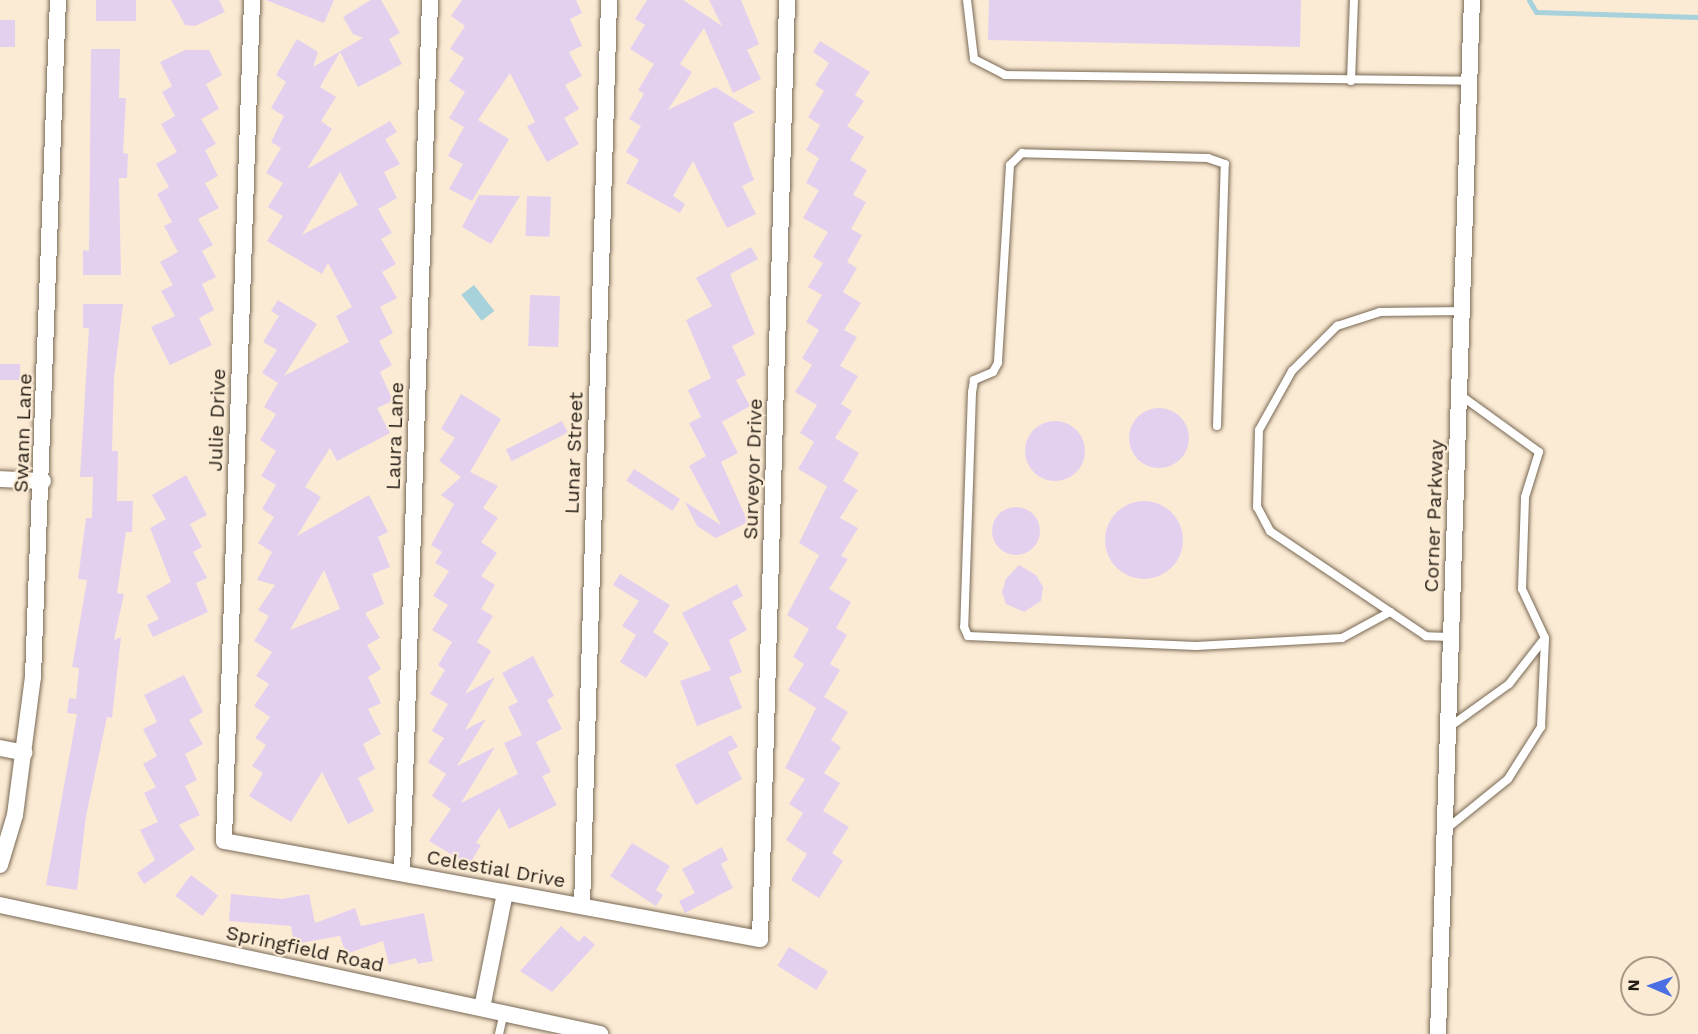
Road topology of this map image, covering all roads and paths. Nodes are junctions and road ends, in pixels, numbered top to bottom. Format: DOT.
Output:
graph roads {
  1 [pos="58,0"];
  2 [pos="252,0"];
  3 [pos="430,0"];
  4 [pos="609,0"];
  5 [pos="788,0"];
  6 [pos="967,0"];
  7 [pos="1354,0"];
  8 [pos="1472,0"];
  9 [pos="1351,81"];
  10 [pos="1469,81"];
  11 [pos="1462,311"];
  12 [pos="1459,394"];
  13 [pos="1217,426"];
  14 [pos="0,479"];
  15 [pos="43,481"];
  16 [pos="1390,612"];
  17 [pos="1451,637"];
  18 [pos="1545,638"];
  19 [pos="1448,728"];
  20 [pos="0,748"];
  21 [pos="25,753"];
  22 [pos="1445,830"];
  23 [pos="224,841"];
  24 [pos="0,865"];
  25 [pos="402,873"];
  26 [pos="506,893"];
  27 [pos="0,905"];
  28 [pos="582,906"];
  29 [pos="760,939"];
  30 [pos="482,1008"];
  31 [pos="504,1013"];
  32 [pos="499,1034"];
  33 [pos="600,1034"];
  34 [pos="1438,1034"];
  1 -- 15 [label="street, Swann Lane"];
  2 -- 23 [label="street, Julie Drive"];
  3 -- 25 [label="street, Laura Lane"];
  4 -- 28 [label="street, Lunar Street"];
  5 -- 29 [label="street, Surveyor Drive"];
  6 -- 9 [label="lane"];
  7 -- 9 [label="lane"];
  8 -- 10 [label="street, Corner Parkway"];
  9 -- 10 [label="lane"];
  10 -- 11 [label="street, Corner Parkway"];
  11 -- 12 [label="street, Corner Parkway"];
  11 -- 16 [label="lane"];
  12 -- 17 [label="street, Corner Parkway"];
  12 -- 18 [label="lane"];
  13 -- 16 [label="lane"];
  14 -- 15 [label="street"];
  15 -- 21 [label="street, Swann Lane"];
  16 -- 17 [label="lane"];
  17 -- 19 [label="street, Corner Parkway"];
  18 -- 19 [label="lane"];
  18 -- 22 [label="lane"];
  19 -- 22 [label="street, Corner Parkway"];
  20 -- 21 [label="street"];
  21 -- 24 [label="street, Swann Lane"];
  22 -- 34 [label="street, Corner Parkway"];
  23 -- 25 [label="street, Celestial Drive"];
  25 -- 26 [label="street, Celestial Drive"];
  26 -- 28 [label="street, Celestial Drive"];
  26 -- 30 [label="street"];
  27 -- 30 [label="street, Springfield Road"];
  28 -- 29 [label="street, Celestial Drive"];
  30 -- 31 [label="street, Springfield Road"];
  31 -- 32 [label="lane"];
  31 -- 33 [label="street, Springfield Road"];
}
